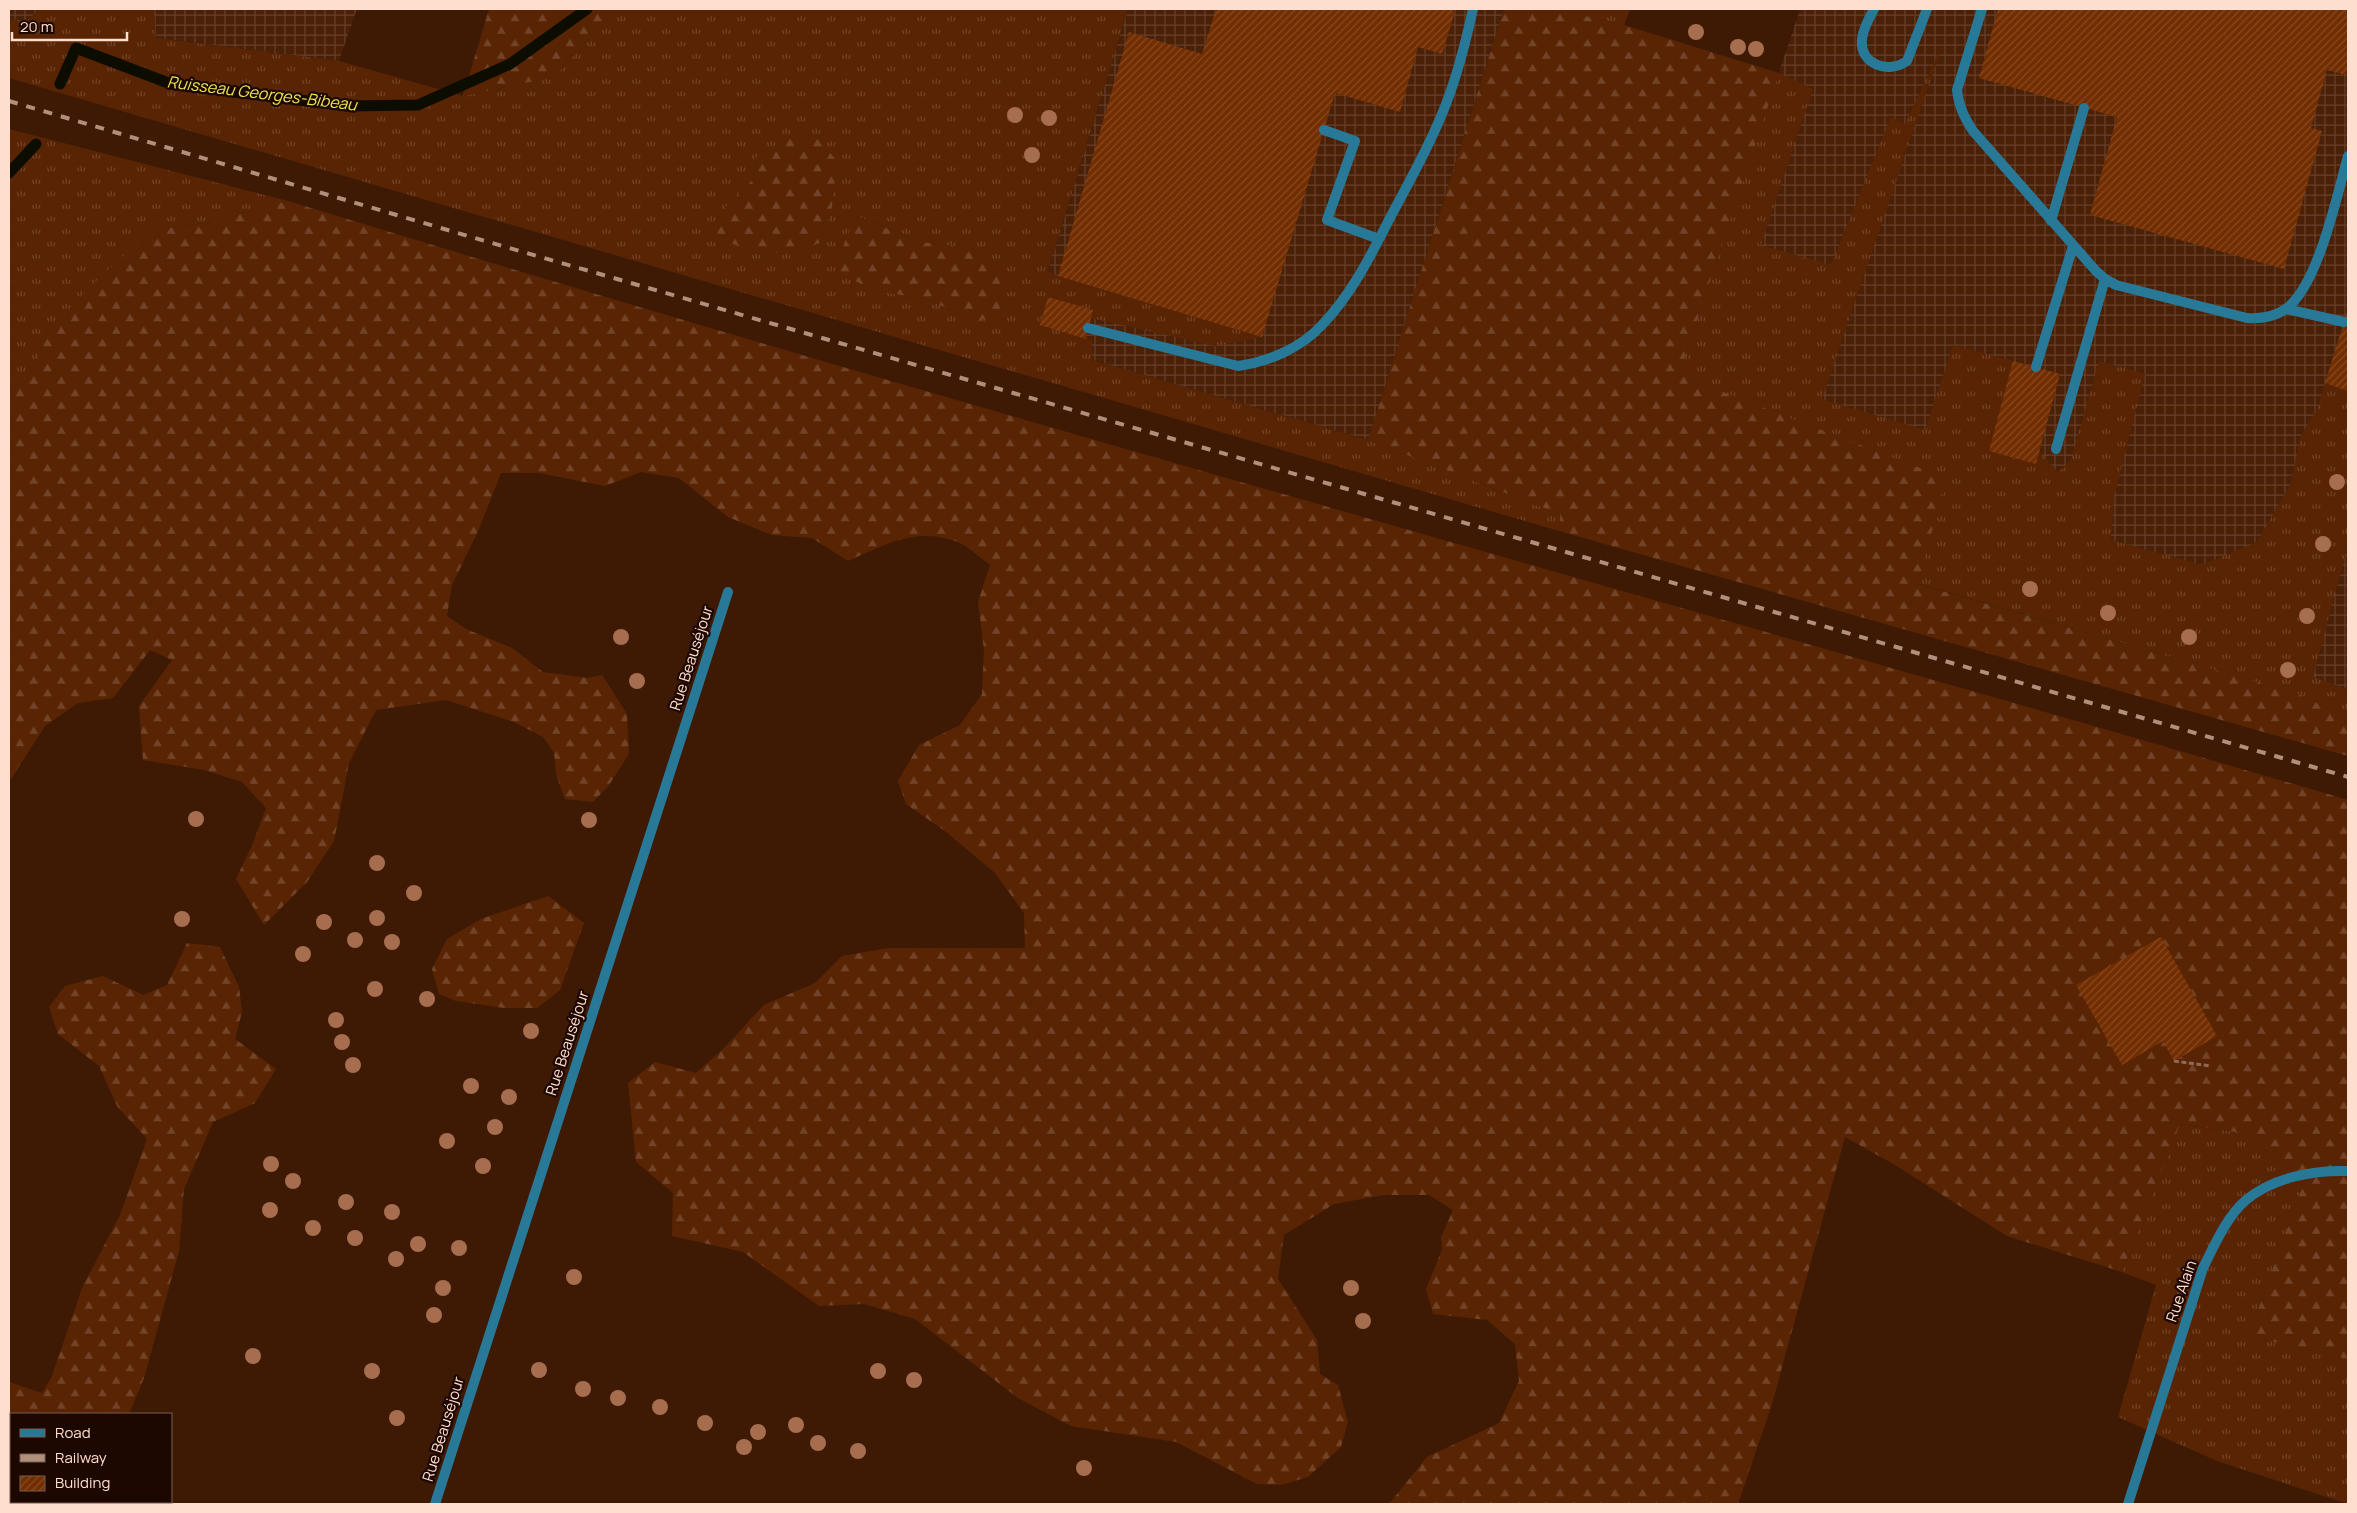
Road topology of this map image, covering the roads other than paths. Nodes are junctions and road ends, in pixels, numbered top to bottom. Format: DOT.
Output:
graph roads {
  1 [pos="1473,9"];
  2 [pos="1874,9"];
  3 [pos="1927,9"];
  4 [pos="1982,9"];
  5 [pos="2084,108"];
  6 [pos="1324,130"];
  7 [pos="2348,156"];
  8 [pos="2051,221"];
  9 [pos="1379,239"];
  10 [pos="2073,246"];
  11 [pos="2105,279"];
  12 [pos="2286,309"];
  13 [pos="2344,322"];
  14 [pos="1088,328"];
  15 [pos="2036,368"];
  16 [pos="2056,449"];
  17 [pos="728,592"];
  18 [pos="2348,1171"];
  19 [pos="435,1504"];
  20 [pos="2128,1504"];
  1 -- 9 [label="street"];
  2 -- 3 [label="street"];
  4 -- 8 [label="street"];
  5 -- 8 [label="street"];
  6 -- 9 [label="street"];
  7 -- 12 [label="street"];
  8 -- 10 [label="street"];
  9 -- 14 [label="street"];
  10 -- 11 [label="street"];
  10 -- 15 [label="street"];
  11 -- 12 [label="street"];
  11 -- 16 [label="street"];
  12 -- 13 [label="street"];
  17 -- 19 [label="street, Rue Beauséjour"];
  18 -- 20 [label="street, Rue Alain"];
}
